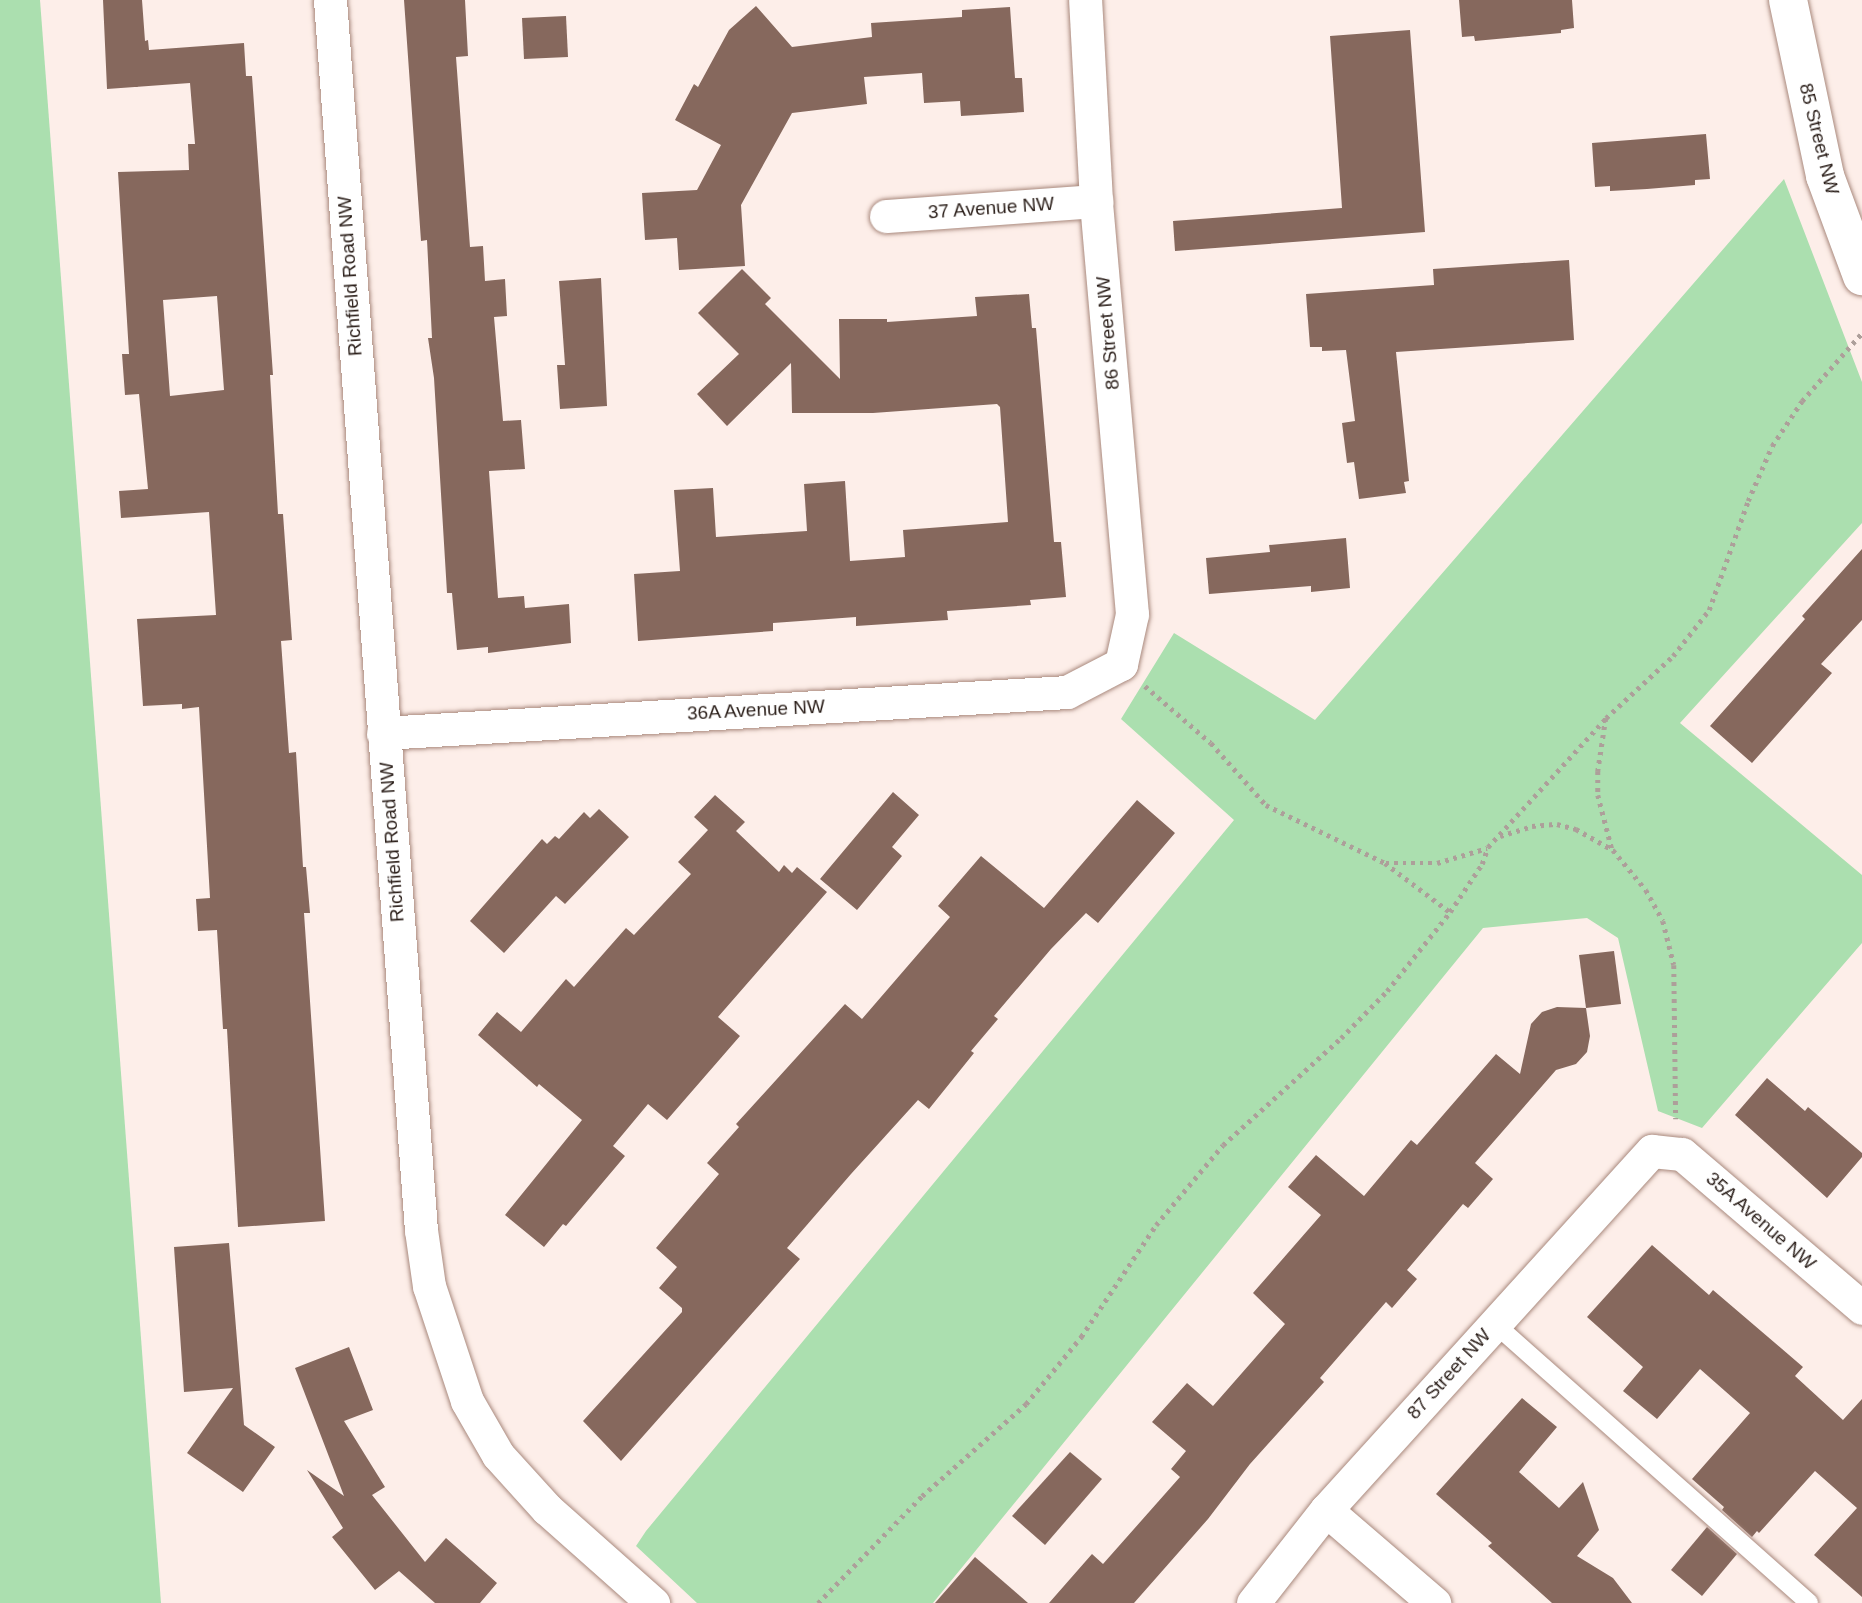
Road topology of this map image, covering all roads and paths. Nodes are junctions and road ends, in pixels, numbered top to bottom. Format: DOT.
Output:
graph roads {
  1 [pos="330,0"];
  2 [pos="1086,0"];
  3 [pos="1788,0"];
  4 [pos="1096,201"];
  5 [pos="886,216"];
  6 [pos="1862,276"];
  7 [pos="1862,332"];
  8 [pos="1132,674"];
  9 [pos="1606,718"];
  10 [pos="383,733"];
  11 [pos="1499,836"];
  12 [pos="1488,847"];
  13 [pos="1613,850"];
  14 [pos="1385,863"];
  15 [pos="1450,912"];
  16 [pos="1676,1121"];
  17 [pos="1653,1151"];
  18 [pos="1862,1308"];
  19 [pos="1495,1324"];
  20 [pos="1326,1510"];
  21 [pos="653,1603"];
  22 [pos="818,1603"];
  23 [pos="1254,1603"];
  24 [pos="1434,1603"];
  25 [pos="1809,1603"];
  1 -- 10 [label="street, Richfield Road NW"];
  2 -- 4 [label="street, 86 Street NW"];
  3 -- 6 [label="street, 85 Street NW"];
  4 -- 5 [label="street, 37 Avenue NW"];
  4 -- 8 [label="street, 86 Street NW"];
  7 -- 9 [label="path"];
  8 -- 10 [label="street, 36A Avenue NW"];
  8 -- 14 [label="path"];
  9 -- 11 [label="path"];
  9 -- 13 [label="path"];
  10 -- 21 [label="street, Richfield Road NW"];
  11 -- 12 [label="path"];
  11 -- 13 [label="path"];
  12 -- 14 [label="path"];
  12 -- 15 [label="path"];
  13 -- 16 [label="path"];
  14 -- 15 [label="path"];
  15 -- 22 [label="path"];
  17 -- 18 [label="street, 35A Avenue NW"];
  17 -- 19 [label="street, 87 Street NW"];
  19 -- 20 [label="street, 87 Street NW"];
  19 -- 25 [label="lane"];
  20 -- 23 [label="street, 87 Street NW"];
  20 -- 24 [label="street"];
}
